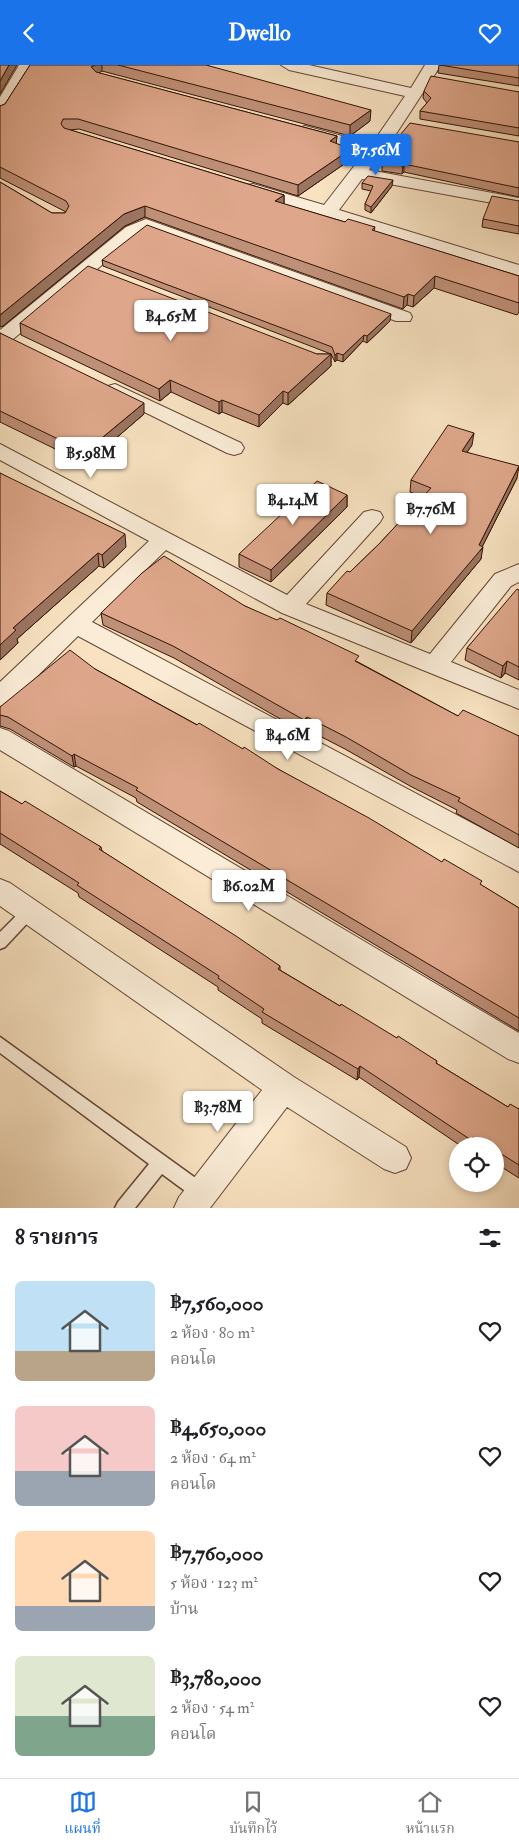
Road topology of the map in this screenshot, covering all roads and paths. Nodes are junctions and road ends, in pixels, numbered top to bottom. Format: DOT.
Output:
graph roads {
  1 [pos="27,65"];
  2 [pos="289,65"];
  3 [pos="428,71"];
  4 [pos="443,81"];
  5 [pos="414,93"];
  6 [pos="0,110"];
  7 [pos="395,121"];
  8 [pos="414,125"];
  9 [pos="291,128"];
  10 [pos="376,150"];
  11 [pos="358,173"];
  12 [pos="233,183"];
  13 [pos="519,203"];
  14 [pos="328,212"];
  15 [pos="87,269"];
  16 [pos="519,271"];
  17 [pos="106,276"];
  18 [pos="403,317"];
  19 [pos="9,338"];
  20 [pos="102,383"];
  21 [pos="234,448"];
  22 [pos="0,451"];
  23 [pos="372,517"];
  24 [pos="164,539"];
  25 [pos="519,572"];
  26 [pos="290,607"];
  27 [pos="77,625"];
  28 [pos="434,666"];
  29 [pos="0,697"];
  30 [pos="519,700"];
  31 [pos="0,738"];
  32 [pos="519,861"];
  33 [pos="0,891"];
  34 [pos="30,911"];
  35 [pos="0,942"];
  36 [pos="0,1044"];
  37 [pos="519,1049"];
  38 [pos="283,1087"];
  39 [pos="396,1158"];
  40 [pos="161,1162"];
  41 [pos="196,1201"];
  42 [pos="124,1208"];
  1 -- 6 [label="street"];
  2 -- 5 [label="street"];
  3 -- 4 [label="street"];
  3 -- 5 [label="street"];
  5 -- 7 [label="street"];
  7 -- 8 [label="street"];
  7 -- 10 [label="street"];
  9 -- 10 [label="street"];
  10 -- 11 [label="street"];
  11 -- 13 [label="street"];
  11 -- 14 [label="street"];
  12 -- 14 [label="street"];
  14 -- 16 [label="street"];
  15 -- 17 [label="street"];
  15 -- 18 [label="street"];
  15 -- 19 [label="street"];
  20 -- 21 [label="street"];
  22 -- 24 [label="street"];
  23 -- 26 [label="street"];
  24 -- 26 [label="street"];
  24 -- 27 [label="street"];
  25 -- 28 [label="street"];
  26 -- 28 [label="street"];
  27 -- 29 [label="street"];
  27 -- 32 [label="street"];
  28 -- 30 [label="street"];
  31 -- 37 [label="street"];
  33 -- 34 [label="street"];
  34 -- 35 [label="lane"];
  34 -- 38 [label="street"];
  36 -- 40 [label="lane"];
  38 -- 39 [label="street"];
  38 -- 41 [label="street"];
  40 -- 41 [label="lane"];
  40 -- 42 [label="lane"];
}
